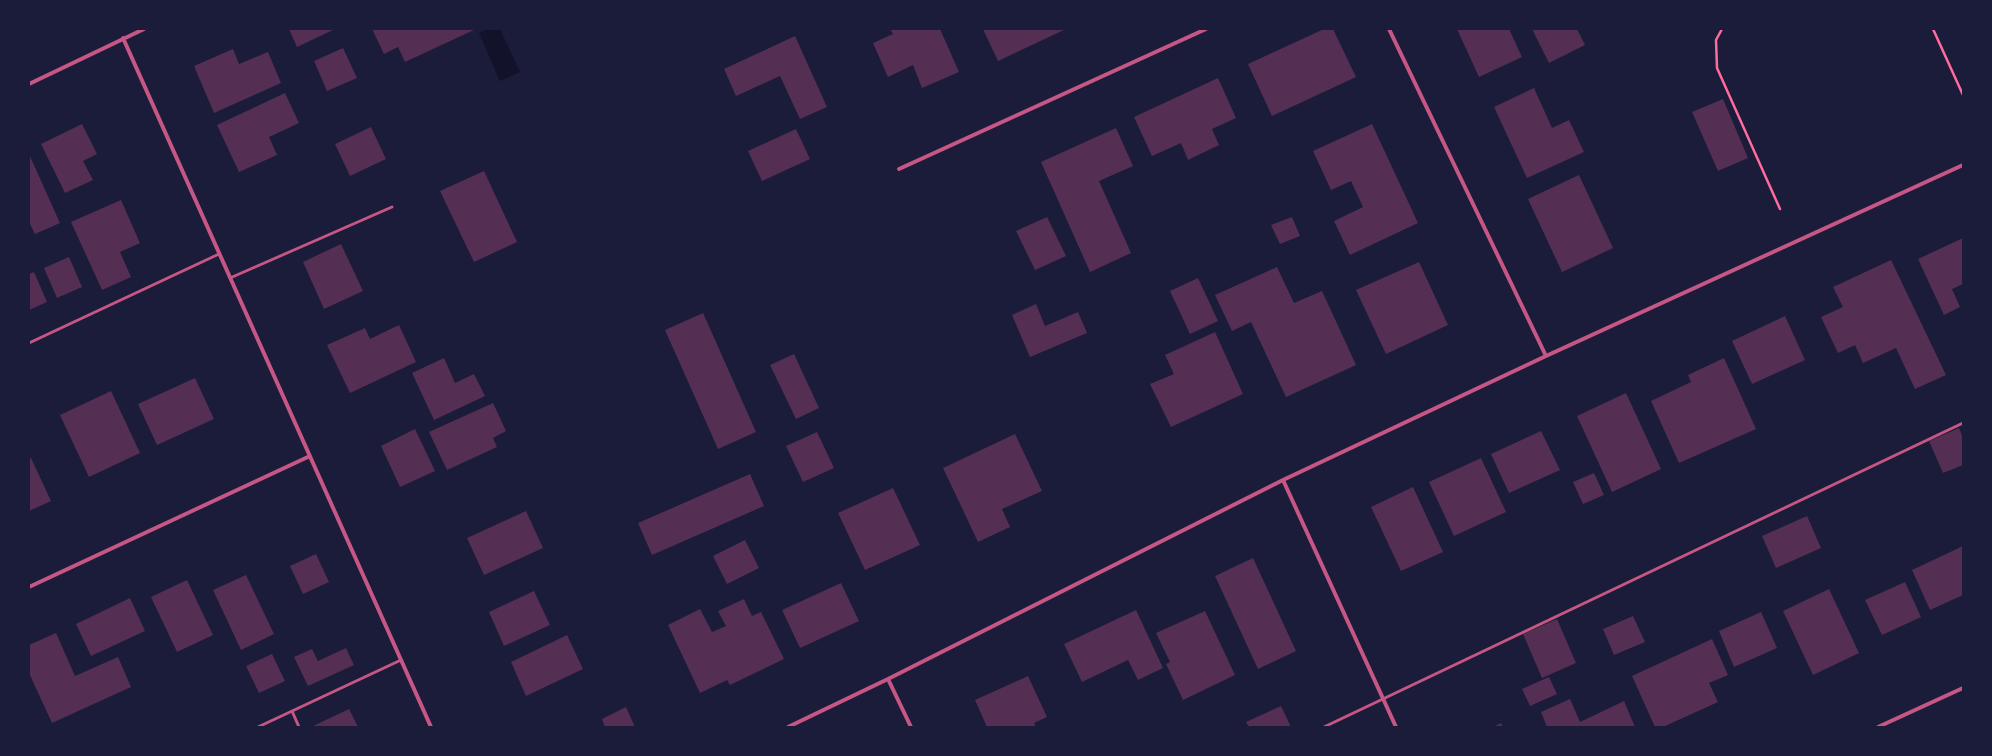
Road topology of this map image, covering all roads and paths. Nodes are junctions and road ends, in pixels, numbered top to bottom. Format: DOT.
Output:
graph roads {
  1 [pos="144,29"];
  2 [pos="1206,29"];
  3 [pos="1389,29"];
  4 [pos="1722,29"];
  5 [pos="1933,29"];
  6 [pos="123,38"];
  7 [pos="29,84"];
  8 [pos="1963,95"];
  9 [pos="1963,165"];
  10 [pos="899,169"];
  11 [pos="392,207"];
  12 [pos="1780,209"];
  13 [pos="219,254"];
  14 [pos="230,278"];
  15 [pos="29,343"];
  16 [pos="1546,356"];
  17 [pos="1963,422"];
  18 [pos="310,456"];
  19 [pos="1283,480"];
  20 [pos="29,587"];
  21 [pos="401,660"];
  22 [pos="888,679"];
  23 [pos="1963,688"];
  24 [pos="1383,699"];
  25 [pos="292,711"];
  26 [pos="258,727"];
  27 [pos="299,727"];
  28 [pos="431,727"];
  29 [pos="788,727"];
  30 [pos="911,727"];
  31 [pos="1324,727"];
  32 [pos="1396,727"];
  33 [pos="1878,727"];
  1 -- 6 [label="street"];
  2 -- 10 [label="street"];
  3 -- 16 [label="street"];
  4 -- 12 [label="path"];
  5 -- 8 [label="path"];
  6 -- 7 [label="street"];
  6 -- 13 [label="street"];
  9 -- 16 [label="street"];
  11 -- 14 [label="lane"];
  13 -- 14 [label="street"];
  13 -- 15 [label="lane"];
  14 -- 18 [label="street"];
  16 -- 19 [label="street"];
  17 -- 24 [label="lane"];
  18 -- 20 [label="street"];
  18 -- 21 [label="street"];
  19 -- 22 [label="street"];
  19 -- 24 [label="street"];
  21 -- 25 [label="lane"];
  21 -- 28 [label="street"];
  22 -- 29 [label="street"];
  22 -- 30 [label="street"];
  23 -- 33 [label="street"];
  24 -- 31 [label="lane"];
  24 -- 32 [label="street"];
  25 -- 26 [label="lane"];
  25 -- 27 [label="lane"];
}
